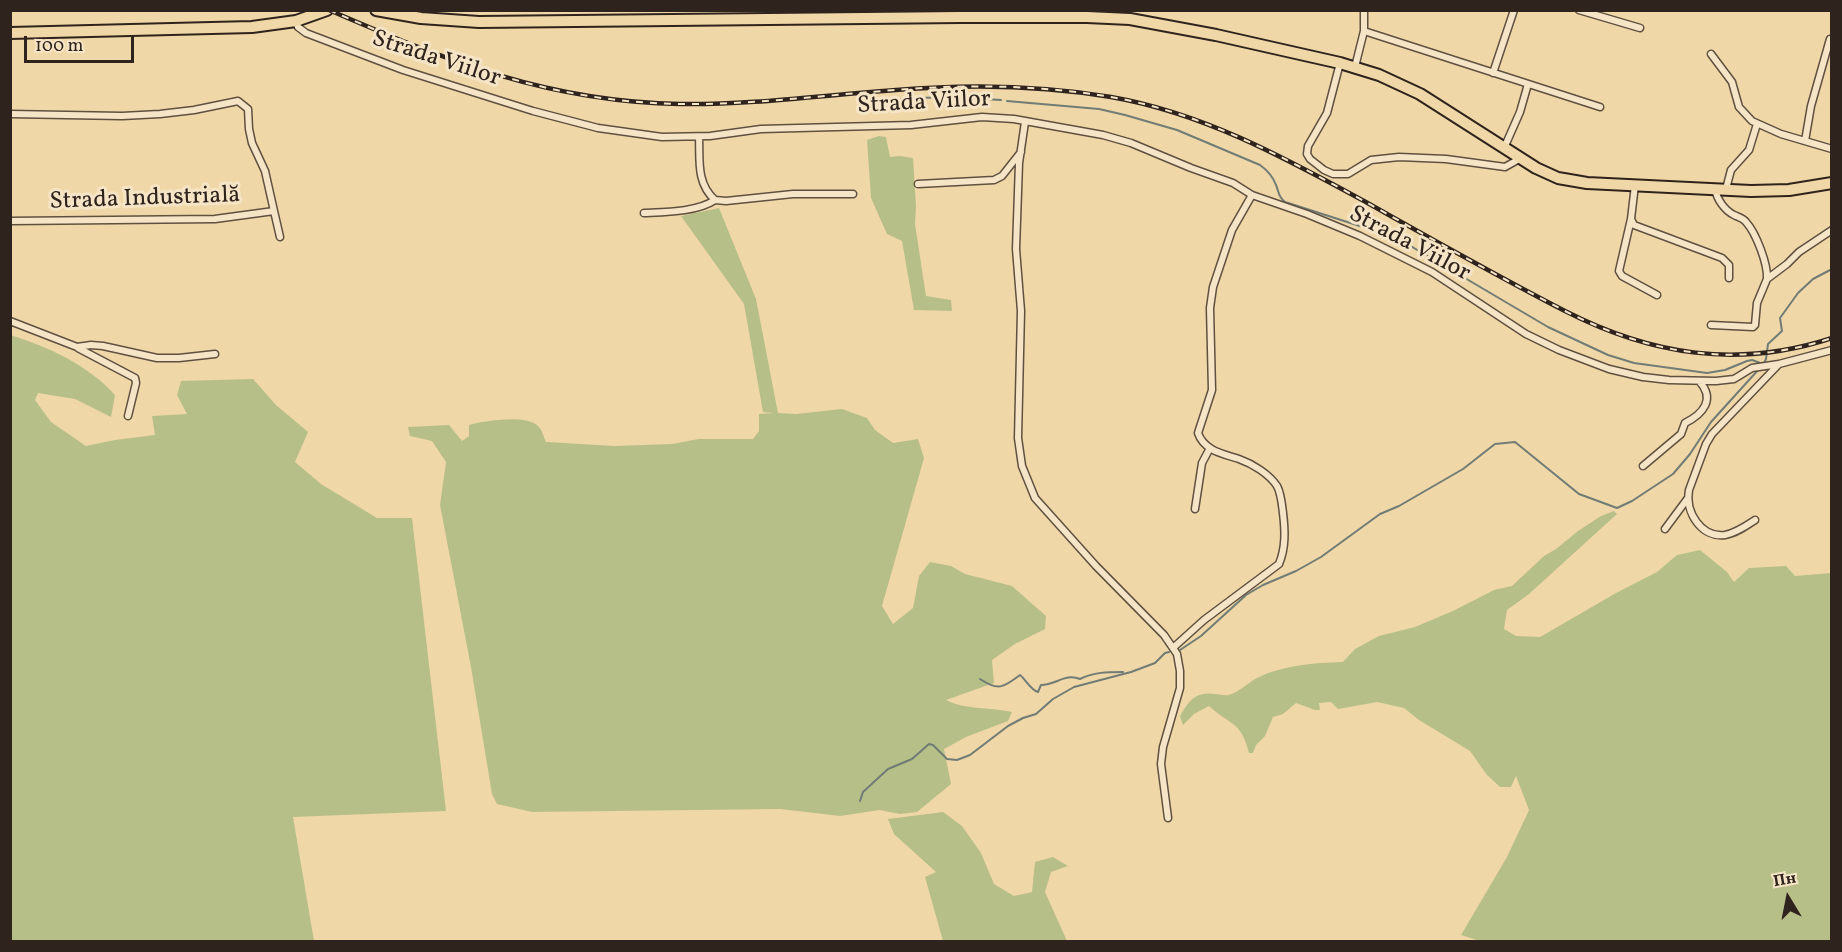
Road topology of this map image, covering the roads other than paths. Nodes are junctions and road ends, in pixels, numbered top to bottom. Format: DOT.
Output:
graph roads {
  1 [pos="327,10"];
  2 [pos="376,10"];
  3 [pos="1364,10"];
  4 [pos="1514,10"];
  5 [pos="1579,10"];
  6 [pos="856,14"];
  7 [pos="1046,14"];
  8 [pos="296,21"];
  9 [pos="1640,28"];
  10 [pos="1364,31"];
  11 [pos="10,33"];
  12 [pos="1830,39"];
  13 [pos="1711,54"];
  14 [pos="1340,63"];
  15 [pos="1355,67"];
  16 [pos="1493,73"];
  17 [pos="1528,84"];
  18 [pos="1600,107"];
  19 [pos="10,114"];
  20 [pos="1025,122"];
  21 [pos="1757,124"];
  22 [pos="699,136"];
  23 [pos="1805,141"];
  24 [pos="1505,147"];
  25 [pos="1832,149"];
  26 [pos="1021,152"];
  27 [pos="1521,158"];
  28 [pos="1832,183"];
  29 [pos="918,184"];
  30 [pos="1635,185"];
  31 [pos="1720,189"];
  32 [pos="853,194"];
  33 [pos="1252,195"];
  34 [pos="716,200"];
  35 [pos="274,211"];
  36 [pos="644,213"];
  37 [pos="1631,219"];
  38 [pos="10,221"];
  39 [pos="1832,230"];
  40 [pos="280,237"];
  41 [pos="1729,278"];
  42 [pos="1767,279"];
  43 [pos="1657,295"];
  44 [pos="10,321"];
  45 [pos="1711,325"];
  46 [pos="77,347"];
  47 [pos="1832,350"];
  48 [pos="215,354"];
  49 [pos="1779,364"];
  50 [pos="1699,381"];
  51 [pos="128,416"];
  52 [pos="1210,448"];
  53 [pos="1643,466"];
  54 [pos="1688,498"];
  55 [pos="1196,509"];
  56 [pos="1755,520"];
  57 [pos="1665,529"];
  58 [pos="1174,647"];
  59 [pos="1168,818"];
  1 -- 8 [label="main road"];
  2 -- 6 [label="main road"];
  3 -- 10 [label="street"];
  4 -- 16 [label="street"];
  5 -- 9 [label="street"];
  6 -- 7 [label="main road"];
  7 -- 14 [label="main road"];
  8 -- 11 [label="main road"];
  8 -- 22 [label="street, Strada Viilor"];
  10 -- 15 [label="street"];
  10 -- 16 [label="street"];
  12 -- 23 [label="street"];
  13 -- 21 [label="street"];
  14 -- 15 [label="main road"];
  14 -- 27 [label="street"];
  15 -- 24 [label="main road"];
  16 -- 17 [label="street"];
  17 -- 18 [label="street"];
  17 -- 24 [label="street"];
  19 -- 35 [label="street, Strada Industrială"];
  20 -- 22 [label="street, Strada Viilor"];
  20 -- 26 [label="street"];
  20 -- 33 [label="street, Strada Viilor"];
  21 -- 23 [label="street"];
  21 -- 31 [label="street"];
  22 -- 34 [label="street"];
  23 -- 25 [label="street"];
  24 -- 27 [label="main road"];
  26 -- 29 [label="street"];
  26 -- 58 [label="street"];
  27 -- 30 [label="main road"];
  28 -- 31 [label="main road"];
  30 -- 31 [label="main road"];
  30 -- 37 [label="street"];
  31 -- 42 [label="street"];
  32 -- 34 [label="street"];
  33 -- 50 [label="street, Strada Viilor"];
  33 -- 52 [label="street"];
  34 -- 36 [label="street"];
  35 -- 38 [label="street, Strada Industrială"];
  35 -- 40 [label="street"];
  37 -- 41 [label="street"];
  37 -- 43 [label="street"];
  39 -- 42 [label="street"];
  42 -- 45 [label="street"];
  44 -- 46 [label="street"];
  46 -- 48 [label="street"];
  46 -- 51 [label="street"];
  47 -- 49 [label="street, Strada Viilor"];
  49 -- 50 [label="street, Strada Viilor"];
  49 -- 54 [label="street"];
  50 -- 53 [label="street"];
  52 -- 55 [label="street"];
  52 -- 58 [label="street"];
  54 -- 56 [label="street"];
  54 -- 57 [label="street"];
  58 -- 59 [label="street"];
}
